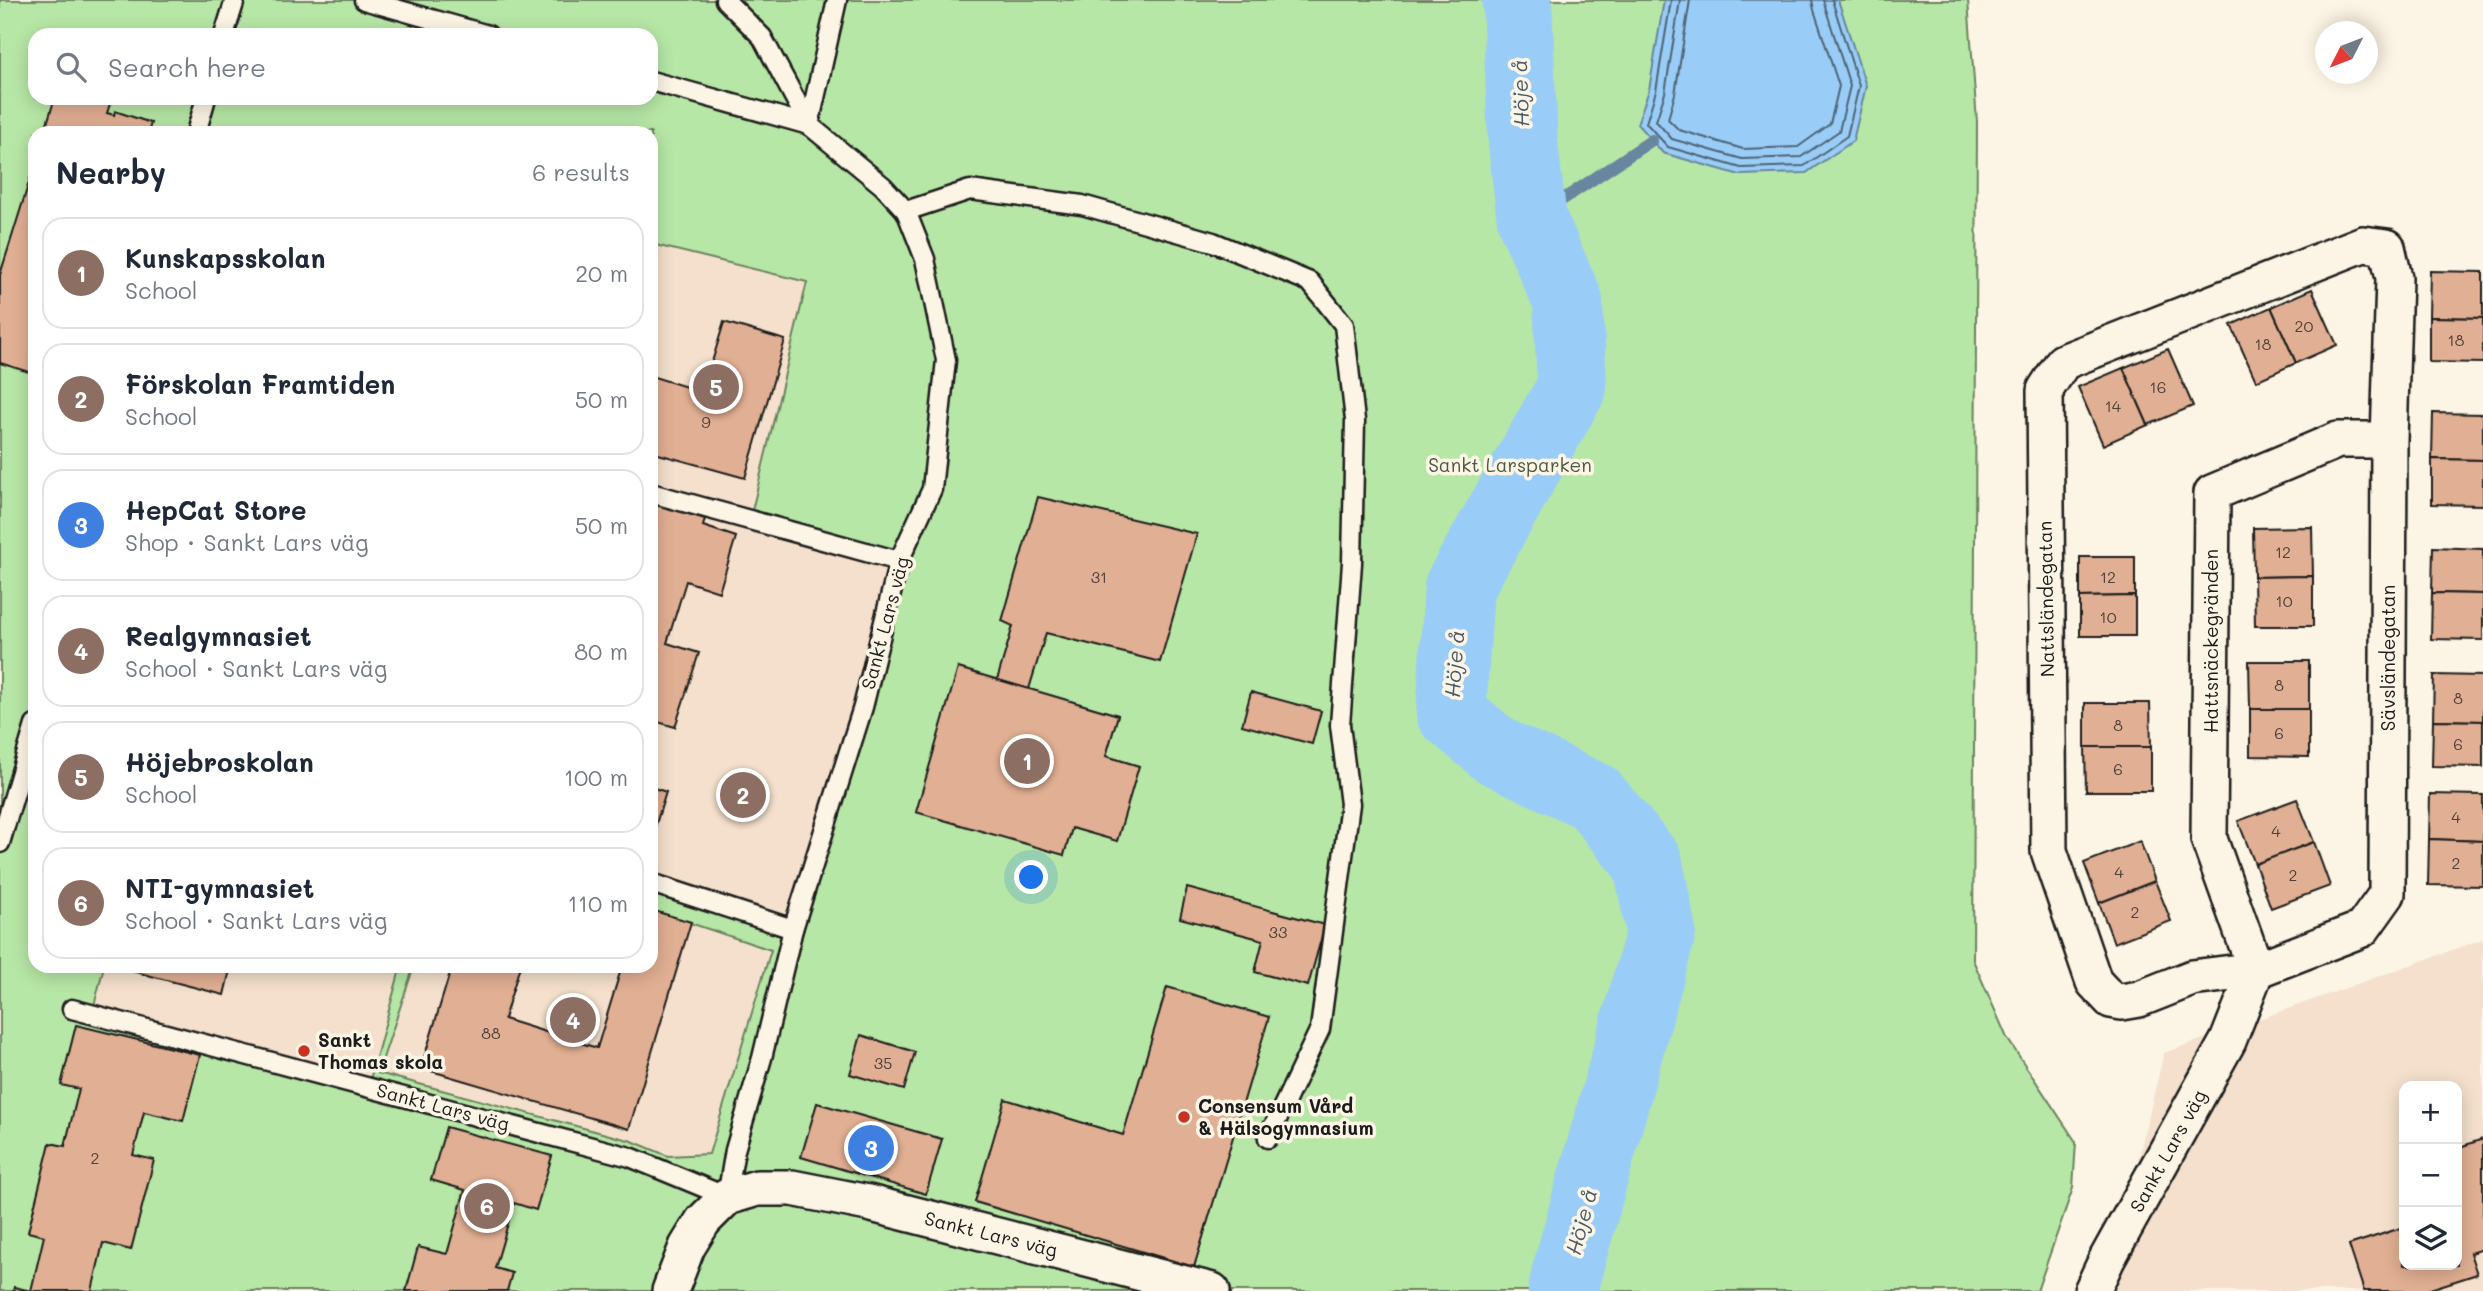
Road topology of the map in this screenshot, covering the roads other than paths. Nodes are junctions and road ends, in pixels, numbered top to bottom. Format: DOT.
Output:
graph roads {
  1 [pos="234,0"];
  2 [pos="364,0"];
  3 [pos="725,0"];
  4 [pos="836,0"];
  5 [pos="226,28"];
  6 [pos="463,28"];
  7 [pos="658,83"];
  8 [pos="204,105"];
  9 [pos="809,125"];
  10 [pos="197,126"];
  11 [pos="906,211"];
  12 [pos="2363,244"];
  13 [pos="2389,440"];
  14 [pos="658,495"];
  15 [pos="899,561"];
  16 [pos="28,748"];
  17 [pos="2,833"];
  18 [pos="658,885"];
  19 [pos="793,929"];
  20 [pos="2256,970"];
  21 [pos="72,1009"];
  22 [pos="1268,1138"];
  23 [pos="727,1197"];
  24 [pos="670,1291"];
  25 [pos="1212,1291"];
  26 [pos="2092,1291"];
  1 -- 5 [label="lane"];
  2 -- 6 [label="lane"];
  3 -- 9 [label="lane"];
  4 -- 9 [label="lane"];
  7 -- 9 [label="lane, Sankt Lars väg"];
  8 -- 10 [label="lane"];
  9 -- 11 [label="lane, Sankt Lars väg"];
  11 -- 15 [label="lane, Sankt Lars väg"];
  11 -- 22 [label="lane"];
  12 -- 13 [label="street, Sävsländegatan"];
  12 -- 20 [label="street, Nattsländegatan"];
  13 -- 20 [label="street, Sävsländegatan"];
  13 -- 20 [label="street, Hattsnäckegränden"];
  14 -- 15 [label="lane"];
  15 -- 19 [label="lane, Sankt Lars väg"];
  16 -- 17 [label="lane"];
  18 -- 19 [label="lane"];
  19 -- 23 [label="lane, Sankt Lars väg"];
  20 -- 26 [label="street, Sankt Lars väg"];
  21 -- 23 [label="lane, Sankt Lars väg"];
  23 -- 24 [label="street"];
  23 -- 25 [label="street, Sankt Lars väg"];
}
